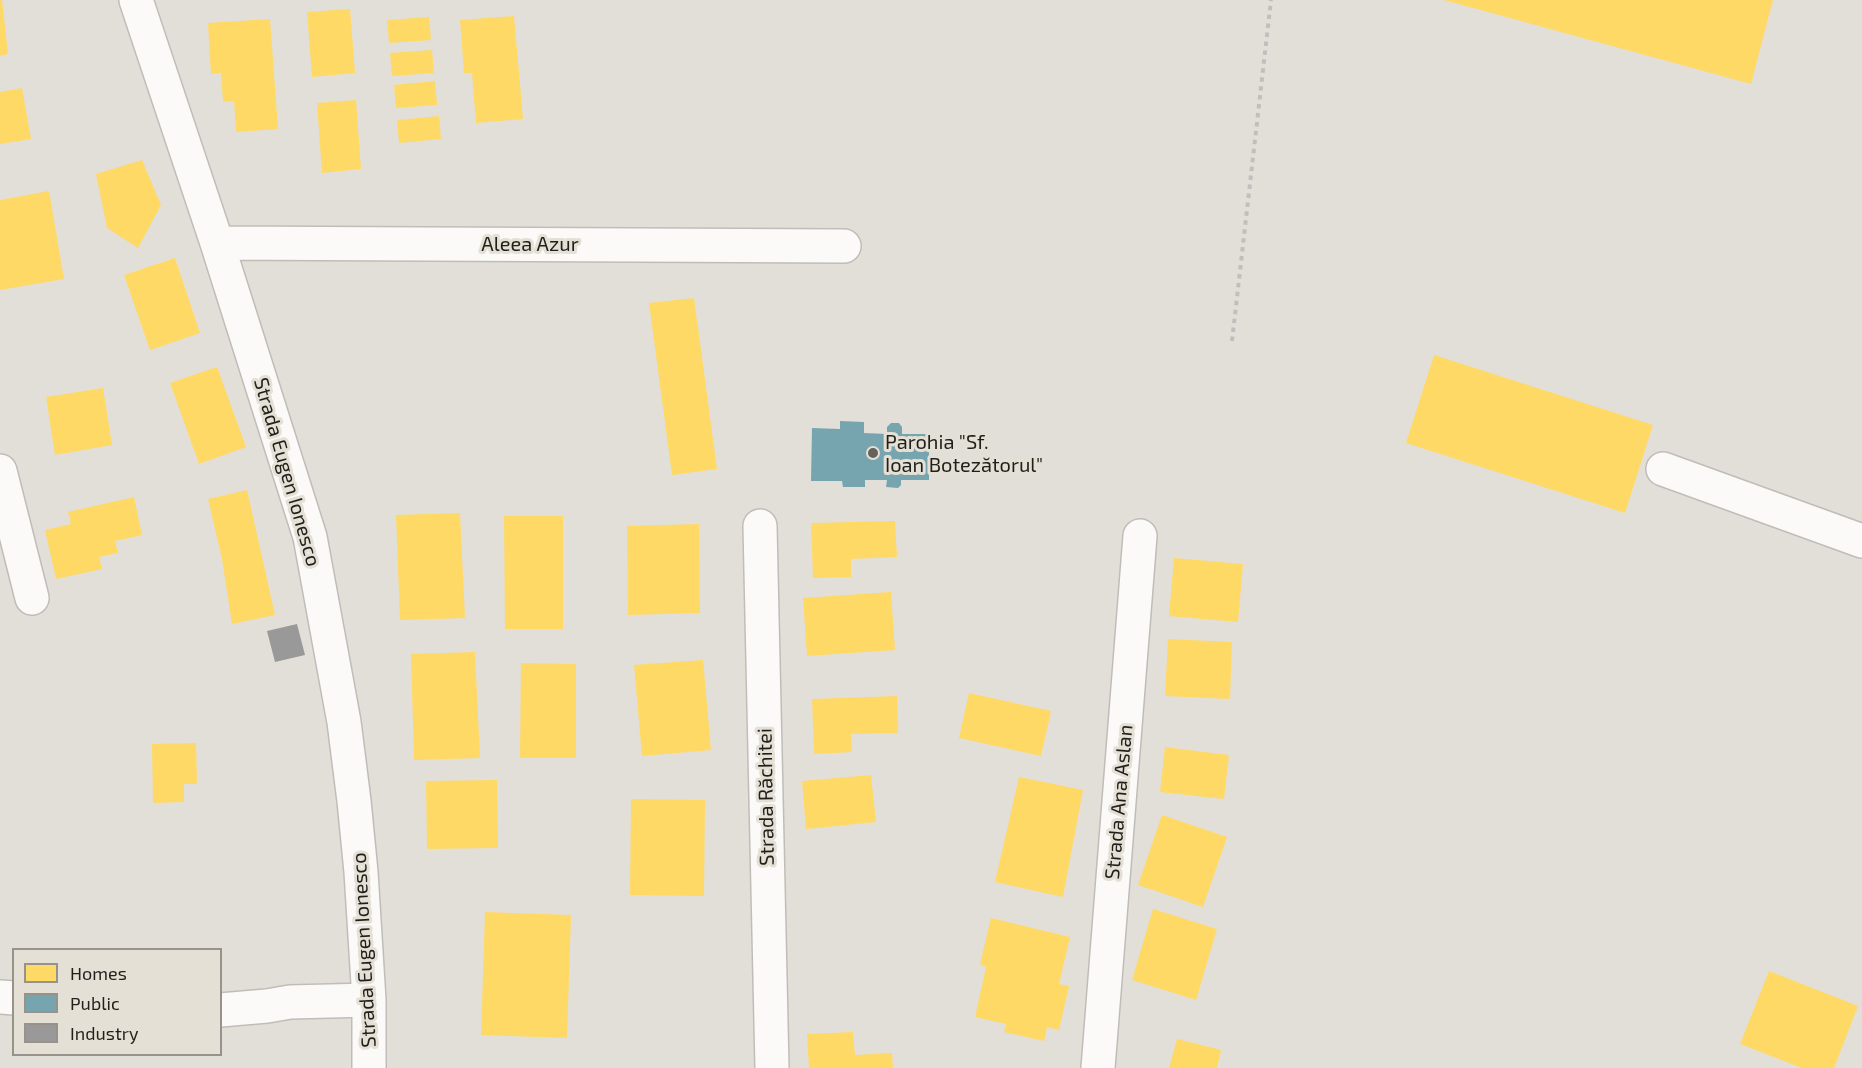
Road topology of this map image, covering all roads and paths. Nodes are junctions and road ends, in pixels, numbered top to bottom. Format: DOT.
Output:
graph roads {
  1 [pos="136,0"];
  2 [pos="1271,0"];
  3 [pos="217,243"];
  4 [pos="844,246"];
  5 [pos="1232,340"];
  6 [pos="1663,469"];
  7 [pos="1,478"];
  8 [pos="760,526"];
  9 [pos="1140,536"];
  10 [pos="1862,541"];
  11 [pos="32,598"];
  12 [pos="369,1000"];
  13 [pos="222,1010"];
  14 [pos="369,1068"];
  15 [pos="772,1068"];
  16 [pos="1098,1068"];
  1 -- 3 [label="street, Strada Eugen Ionesco"];
  2 -- 5 [label="path"];
  3 -- 4 [label="street, Aleea Azur"];
  3 -- 12 [label="street, Strada Eugen Ionesco"];
  6 -- 10 [label="street"];
  7 -- 11 [label="street"];
  8 -- 15 [label="street, Strada Răchitei"];
  9 -- 16 [label="street, Strada Ana Aslan"];
  12 -- 13 [label="street"];
  12 -- 14 [label="street, Strada Eugen Ionesco"];
}
